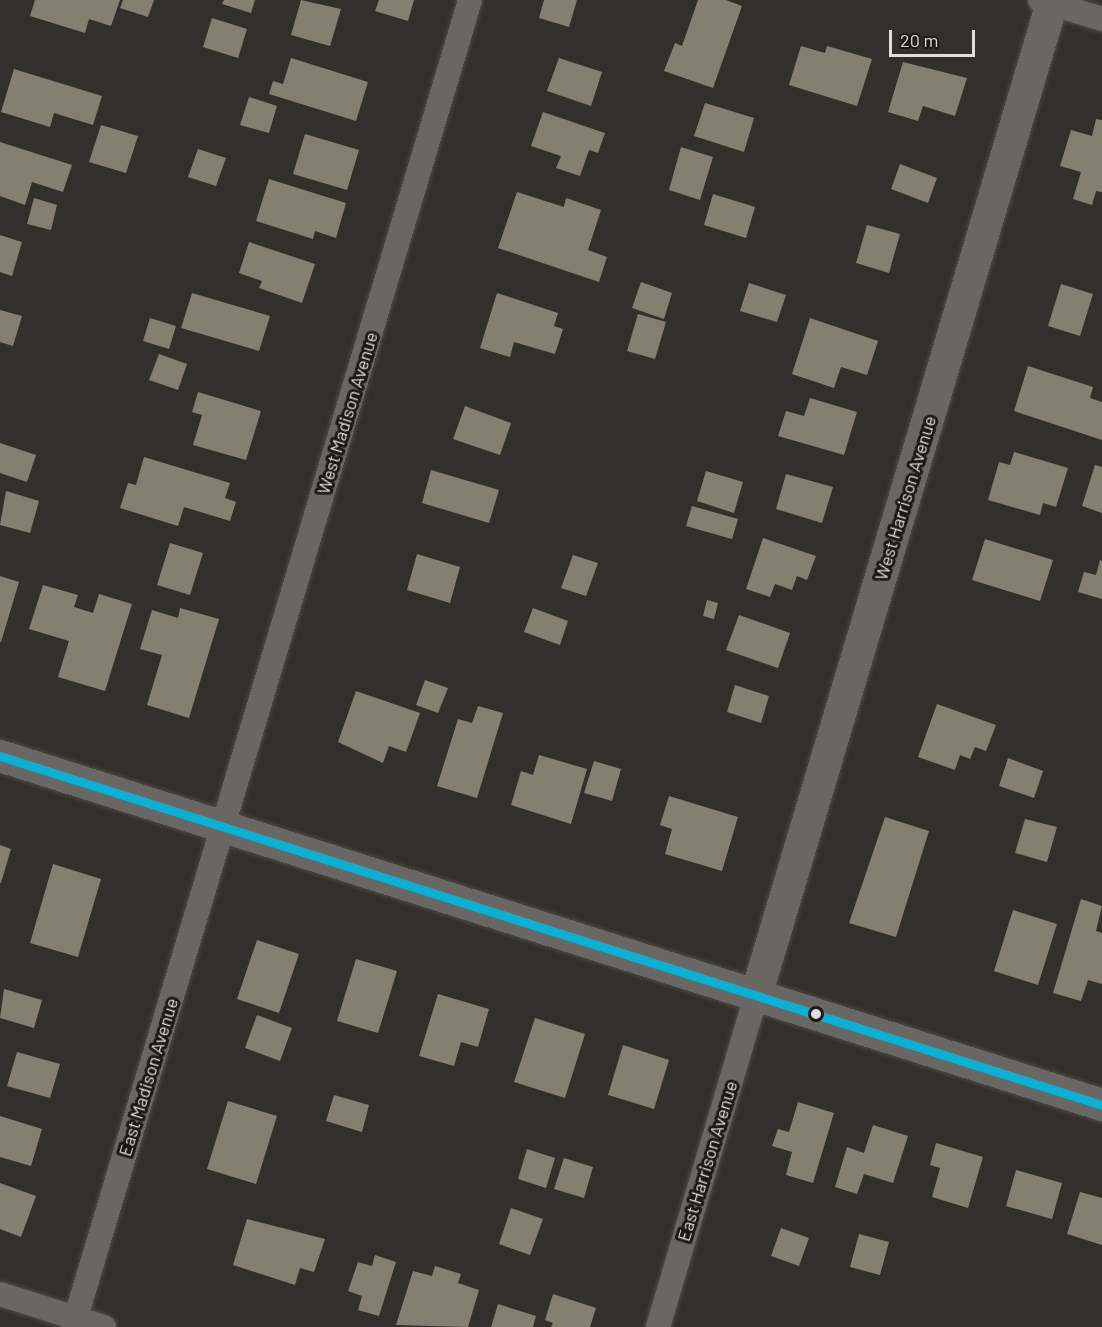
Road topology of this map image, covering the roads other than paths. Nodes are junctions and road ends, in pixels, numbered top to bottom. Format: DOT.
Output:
graph roads {
  1 [pos="470,0"];
  2 [pos="1048,1"];
  3 [pos="1102,19"];
  4 [pos="0,756"];
  5 [pos="224,827"];
  6 [pos="756,996"];
  7 [pos="1102,1105"];
  8 [pos="0,1294"];
  9 [pos="74,1323"];
  10 [pos="104,1327"];
  11 [pos="658,1327"];
  1 -- 5 [label="street, West Madison Avenue"];
  2 -- 3 [label="street"];
  2 -- 6 [label="street, West Harrison Avenue"];
  4 -- 5 [label="street"];
  5 -- 6 [label="street"];
  5 -- 9 [label="street, East Madison Avenue"];
  6 -- 7 [label="street"];
  6 -- 11 [label="street, East Harrison Avenue"];
  8 -- 9 [label="street"];
  9 -- 10 [label="street"];
}
